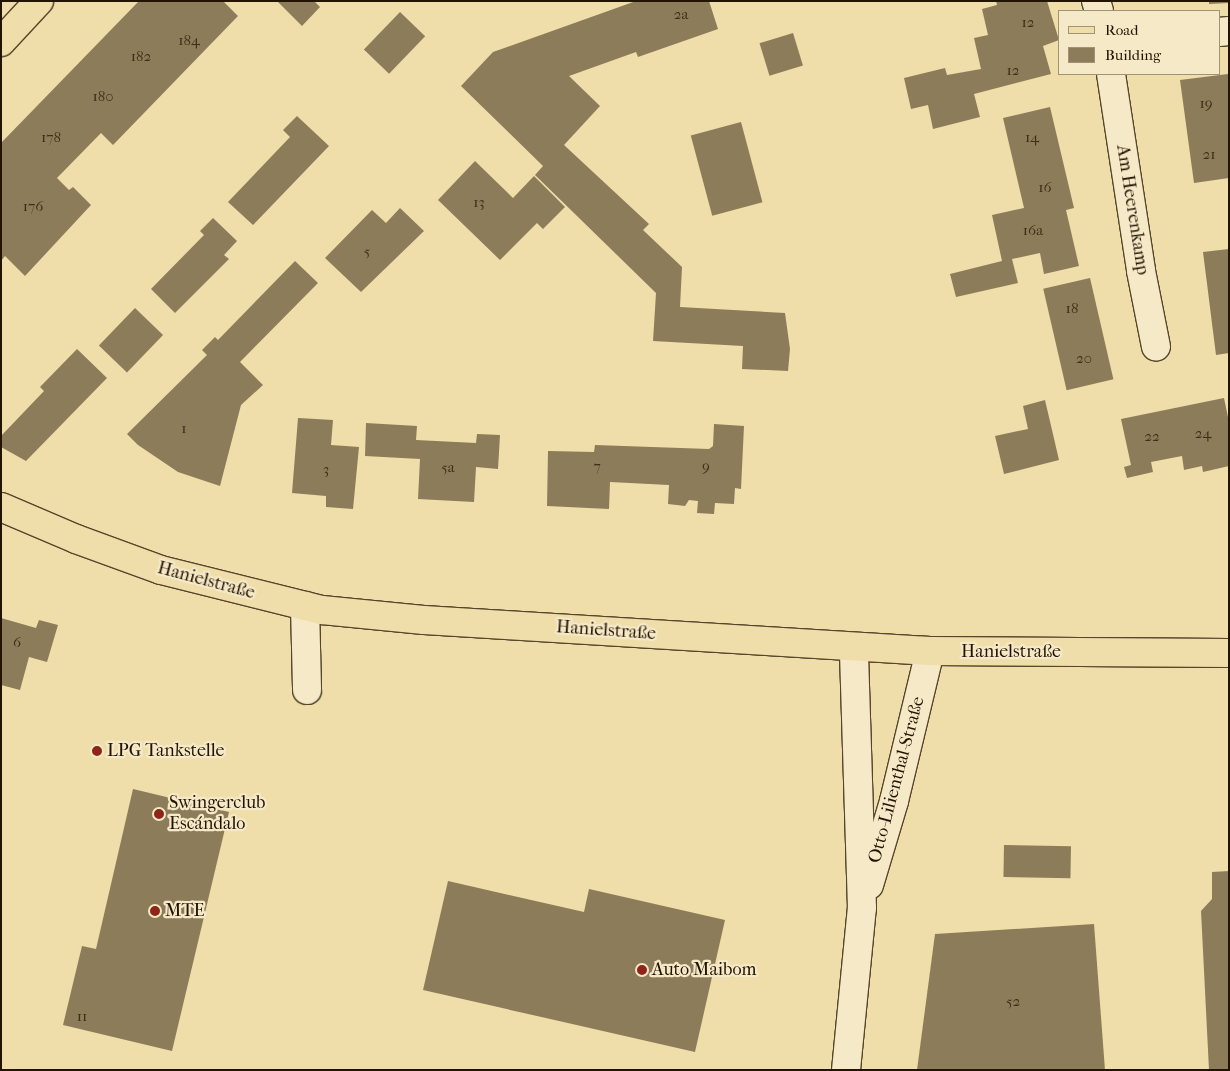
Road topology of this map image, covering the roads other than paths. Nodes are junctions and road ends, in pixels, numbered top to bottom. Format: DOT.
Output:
graph roads {
  1 [pos="40,1"];
  2 [pos="1,42"];
  3 [pos="1111,75"];
  4 [pos="1156,347"];
  5 [pos="1,507"];
  6 [pos="305,606"];
  7 [pos="854,647"];
  8 [pos="930,651"];
  9 [pos="1229,653"];
  10 [pos="308,690"];
  11 [pos="862,908"];
  12 [pos="846,1070"];
  1 -- 2 [label="main road"];
  3 -- 4 [label="street, Am Heerenkamp"];
  5 -- 6 [label="main road, Hanielstraße"];
  6 -- 7 [label="main road, Hanielstraße"];
  6 -- 10 [label="street"];
  7 -- 8 [label="main road, Hanielstraße"];
  7 -- 11 [label="street, Otto-Lilienthal-Straße"];
  8 -- 9 [label="main road, Hanielstraße"];
  8 -- 11 [label="street, Otto-Lilienthal-Straße"];
  11 -- 12 [label="street, Otto-Lilienthal-Straße"];
}
